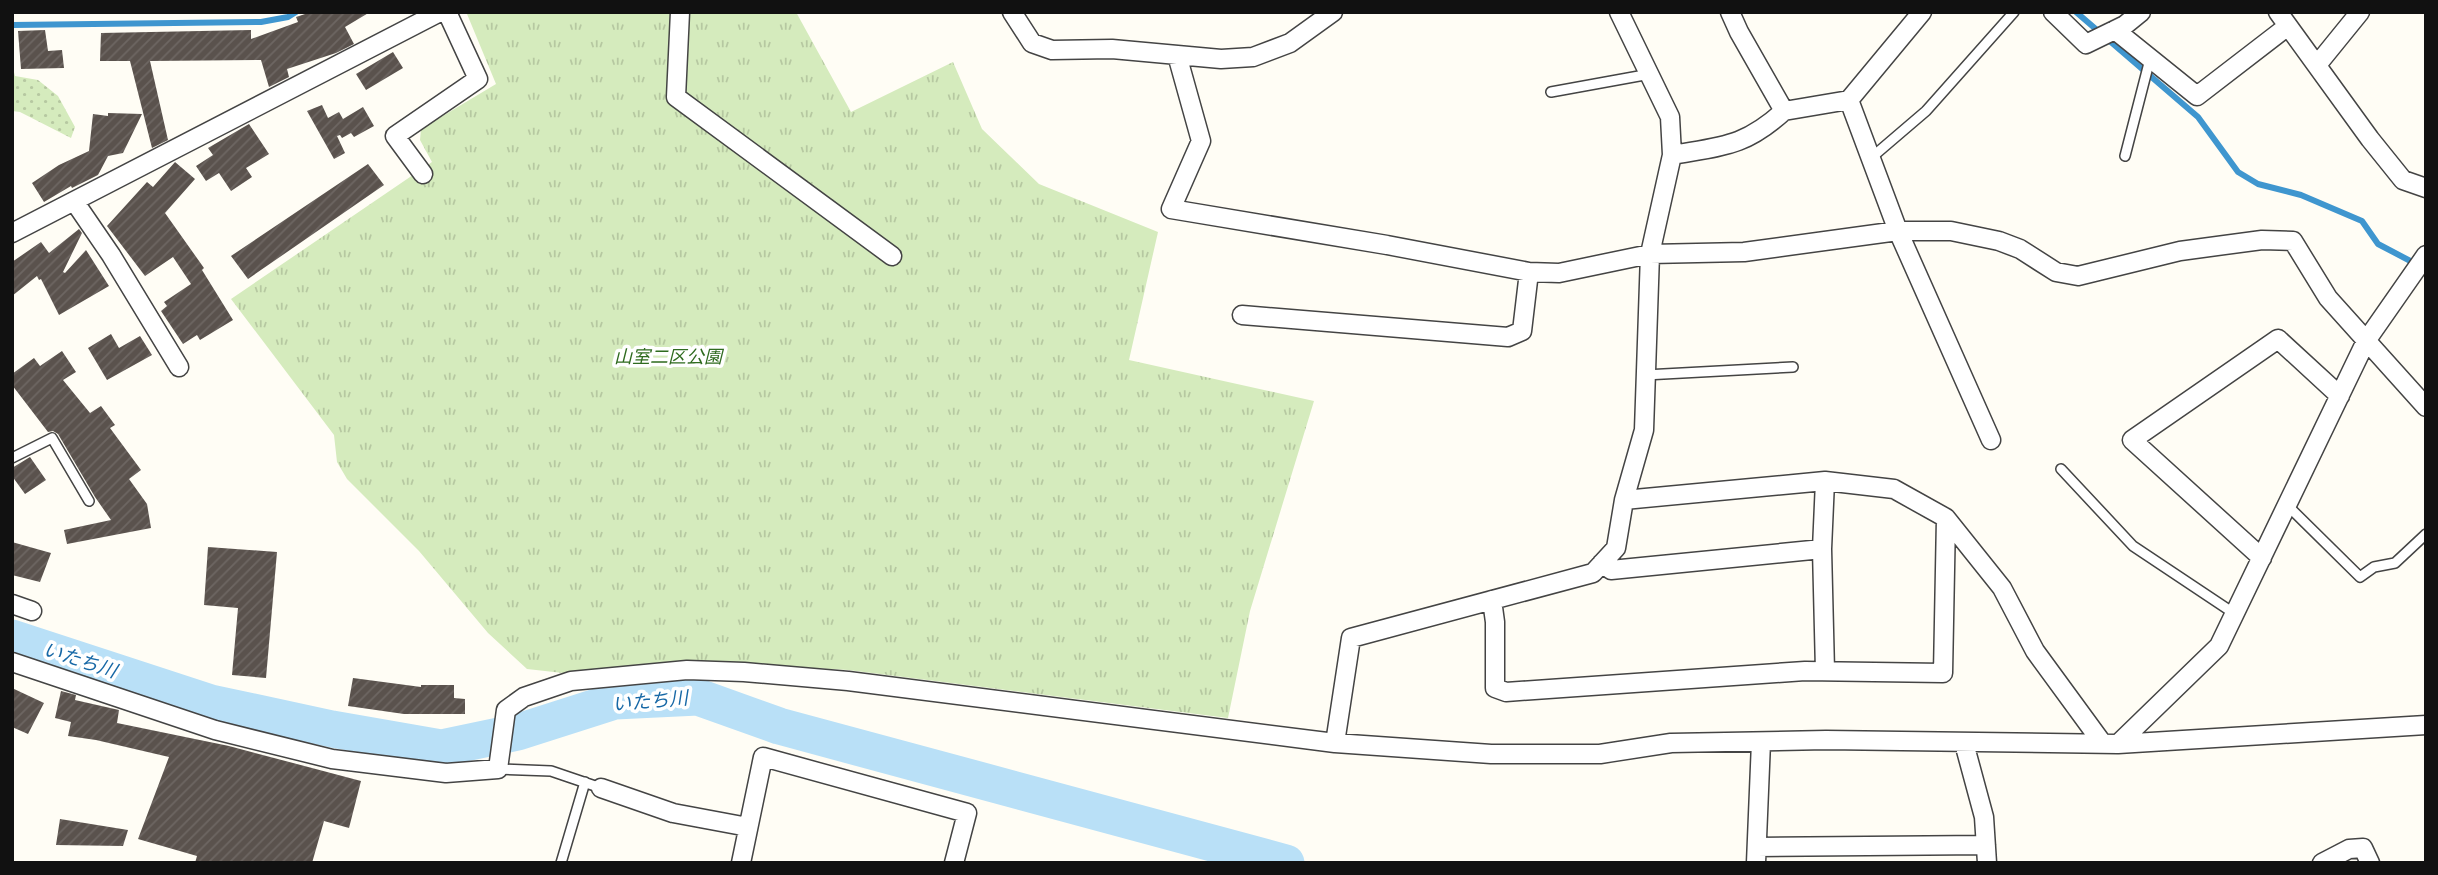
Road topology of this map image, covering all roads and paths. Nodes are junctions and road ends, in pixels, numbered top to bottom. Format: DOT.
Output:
graph roads {
  1 [pos="447,12"];
  2 [pos="680,12"];
  3 [pos="1012,12"];
  4 [pos="1333,12"];
  5 [pos="1619,12"];
  6 [pos="1730,12"];
  7 [pos="1922,12"];
  8 [pos="2014,12"];
  9 [pos="2141,12"];
  10 [pos="2360,12"];
  11 [pos="2051,13"];
  12 [pos="431,14"];
  13 [pos="2283,19"];
  14 [pos="2115,30"];
  15 [pos="1177,55"];
  16 [pos="2150,59"];
  17 [pos="2316,65"];
  18 [pos="1650,74"];
  19 [pos="1551,92"];
  20 [pos="1849,100"];
  21 [pos="1784,111"];
  22 [pos="1672,155"];
  23 [pos="2125,156"];
  24 [pos="1871,158"];
  25 [pos="423,174"];
  26 [pos="2426,188"];
  27 [pos="74,201"];
  28 [pos="1898,231"];
  29 [pos="12,233"];
  30 [pos="1650,254"];
  31 [pos="2426,255"];
  32 [pos="892,256"];
  33 [pos="1529,272"];
  34 [pos="1242,315"];
  35 [pos="2367,341"];
  36 [pos="179,367"];
  37 [pos="1793,367"];
  38 [pos="1645,375"];
  39 [pos="2340,396"];
  40 [pos="2426,407"];
  41 [pos="1991,440"];
  42 [pos="12,458"];
  43 [pos="2061,469"];
  44 [pos="1825,481"];
  45 [pos="1624,500"];
  46 [pos="89,501"];
  47 [pos="2287,505"];
  48 [pos="1946,518"];
  49 [pos="2426,534"];
  50 [pos="1822,549"];
  51 [pos="2262,558"];
  52 [pos="1602,563"];
  53 [pos="1492,600"];
  54 [pos="12,604"];
  55 [pos="32,611"];
  56 [pos="2235,614"];
  57 [pos="12,662"];
  58 [pos="1825,671"];
  59 [pos="2426,725"];
  60 [pos="1761,742"];
  61 [pos="1335,743"];
  62 [pos="1965,743"];
  63 [pos="2111,744"];
  64 [pos="498,769"];
  65 [pos="593,785"];
  66 [pos="748,827"];
  67 [pos="1857,854"];
  68 [pos="1987,854"];
  69 [pos="1756,855"];
  70 [pos="561,863"];
  71 [pos="741,863"];
  72 [pos="954,863"];
  73 [pos="2322,863"];
  74 [pos="2370,863"];
  1 -- 25 [label="street"];
  2 -- 32 [label="street"];
  3 -- 15 [label="street"];
  4 -- 15 [label="street"];
  5 -- 18 [label="street"];
  6 -- 21 [label="street"];
  7 -- 20 [label="street"];
  8 -- 24 [label="lane"];
  9 -- 14 [label="street"];
  10 -- 17 [label="street"];
  11 -- 14 [label="street"];
  12 -- 27 [label="street"];
  13 -- 16 [label="street"];
  13 -- 17 [label="street"];
  14 -- 16 [label="street"];
  15 -- 33 [label="street"];
  16 -- 23 [label="lane"];
  17 -- 26 [label="street"];
  18 -- 19 [label="lane"];
  18 -- 22 [label="street"];
  20 -- 21 [label="street"];
  20 -- 24 [label="street"];
  21 -- 22 [label="street"];
  22 -- 30 [label="street"];
  24 -- 28 [label="street"];
  27 -- 29 [label="street"];
  27 -- 36 [label="street"];
  28 -- 30 [label="street"];
  28 -- 35 [label="street"];
  28 -- 41 [label="street"];
  30 -- 33 [label="street"];
  30 -- 38 [label="street"];
  31 -- 35 [label="street"];
  33 -- 34 [label="street"];
  35 -- 39 [label="street"];
  35 -- 40 [label="street"];
  37 -- 38 [label="lane"];
  38 -- 45 [label="street"];
  39 -- 47 [label="street"];
  39 -- 51 [label="street"];
  42 -- 46 [label="lane"];
  43 -- 56 [label="lane"];
  44 -- 45 [label="street"];
  44 -- 48 [label="street"];
  44 -- 50 [label="street"];
  45 -- 52 [label="street"];
  47 -- 49 [label="lane"];
  47 -- 51 [label="street"];
  48 -- 58 [label="street"];
  48 -- 63 [label="street"];
  50 -- 52 [label="street"];
  50 -- 58 [label="street"];
  51 -- 56 [label="street"];
  52 -- 53 [label="street"];
  53 -- 58 [label="street"];
  53 -- 61 [label="street"];
  54 -- 55 [label="street"];
  56 -- 63 [label="street"];
  57 -- 64 [label="street"];
  59 -- 63 [label="street"];
  60 -- 61 [label="street"];
  60 -- 62 [label="street"];
  60 -- 69 [label="street"];
  61 -- 64 [label="street"];
  62 -- 63 [label="street"];
  62 -- 68 [label="street"];
  64 -- 65 [label="lane"];
  65 -- 66 [label="street"];
  65 -- 70 [label="lane"];
  66 -- 71 [label="street"];
  66 -- 72 [label="street"];
  67 -- 68 [label="street"];
  67 -- 69 [label="street"];
  73 -- 74 [label="street"];
}
